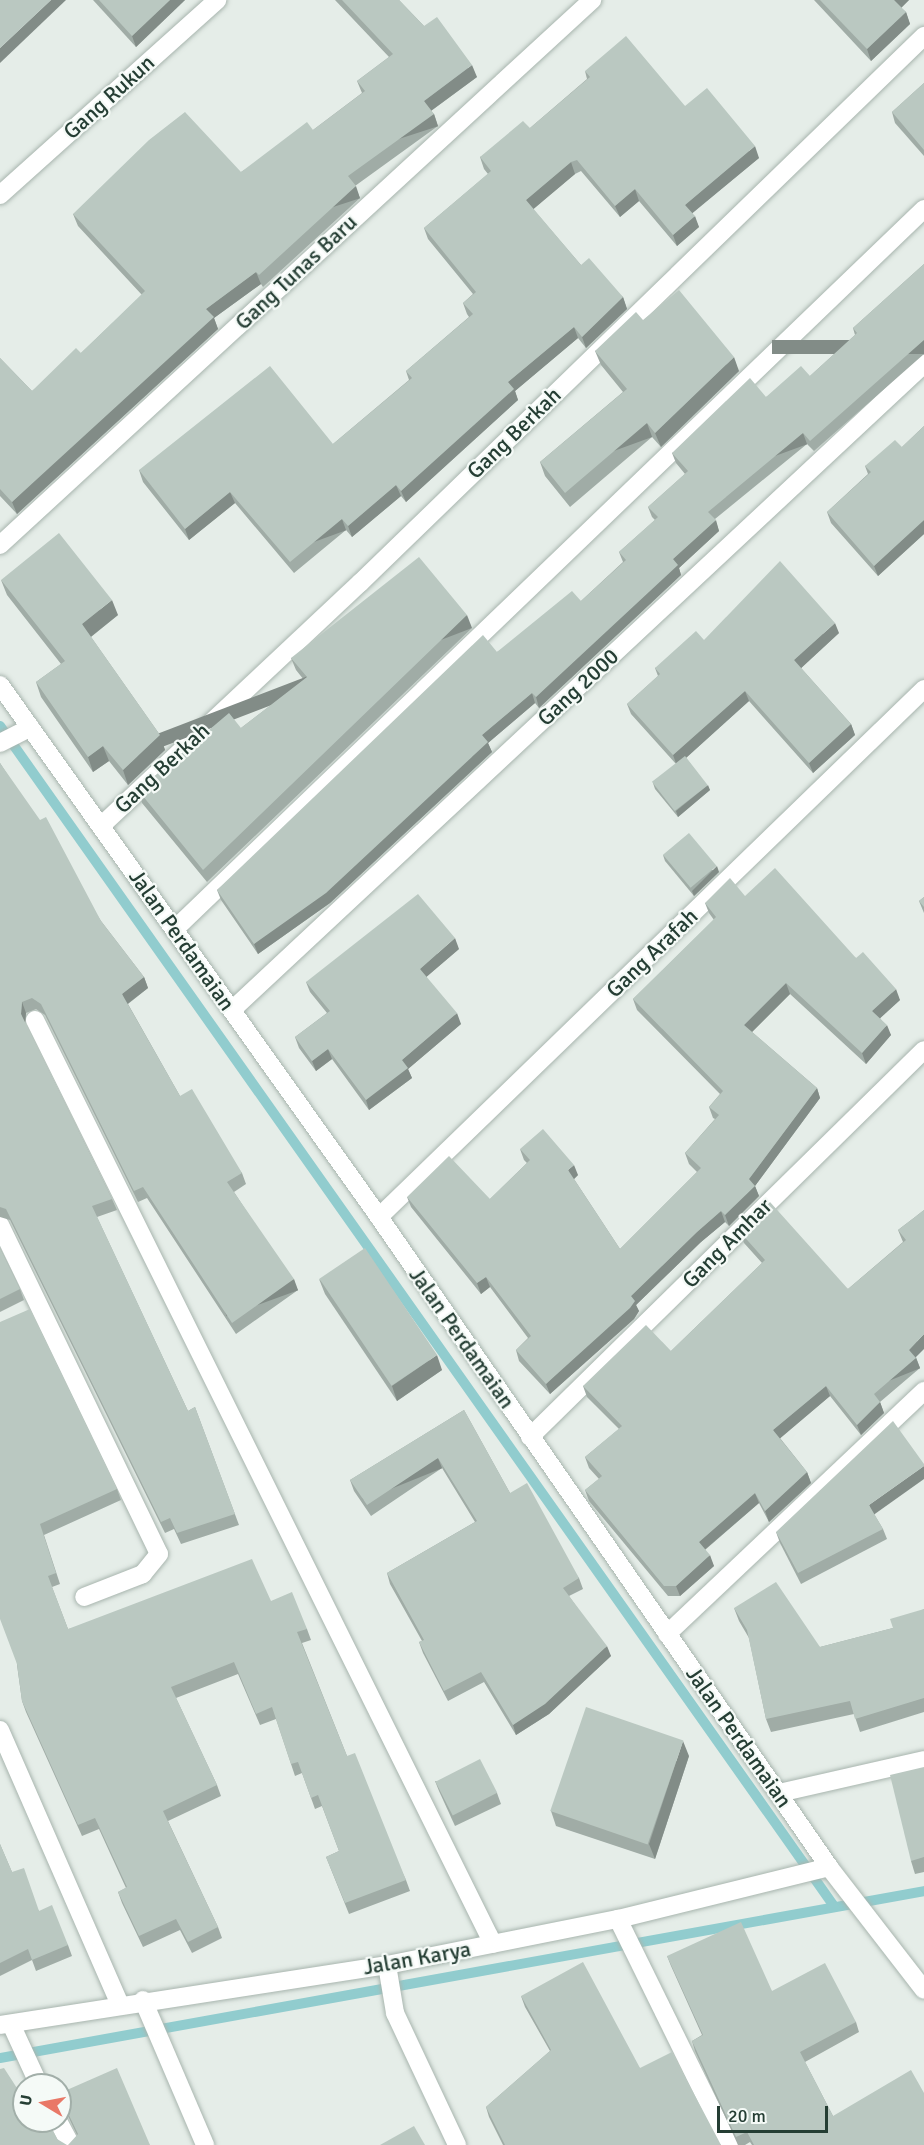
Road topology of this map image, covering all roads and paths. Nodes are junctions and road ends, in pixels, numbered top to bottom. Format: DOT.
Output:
graph roads {
  1 [pos="217,0"];
  2 [pos="592,0"];
  3 [pos="924,36"];
  4 [pos="0,195"];
  5 [pos="924,209"];
  6 [pos="924,364"];
  7 [pos="0,545"];
  8 [pos="0,685"];
  9 [pos="924,689"];
  10 [pos="30,728"];
  11 [pos="0,743"];
  12 [pos="101,826"];
  13 [pos="175,929"];
  14 [pos="232,1010"];
  15 [pos="35,1020"];
  16 [pos="924,1050"];
  17 [pos="379,1217"];
  18 [pos="0,1225"];
  19 [pos="40,1305"];
  20 [pos="20,1315"];
  21 [pos="924,1391"];
  22 [pos="530,1437"];
  23 [pos="84,1597"];
  24 [pos="667,1634"];
  25 [pos="0,1730"];
  26 [pos="924,1760"];
  27 [pos="779,1793"];
  28 [pos="829,1868"];
  29 [pos="618,1919"];
  30 [pos="493,1944"];
  31 [pos="388,1972"];
  32 [pos="924,1990"];
  33 [pos="143,2000"];
  34 [pos="119,2004"];
  35 [pos="9,2029"];
  36 [pos="32,2073"];
  37 [pos="205,2145"];
  38 [pos="457,2145"];
  39 [pos="729,2145"];
  1 -- 4 [label="street, Gang Rukun"];
  2 -- 7 [label="street, Gang Tunas Baru"];
  3 -- 12 [label="street, Gang Berkah"];
  5 -- 13 [label="street"];
  6 -- 14 [label="street, Gang 2000"];
  8 -- 10 [label="street, Jalan Perdamaian"];
  9 -- 17 [label="street, Gang Arafah"];
  10 -- 11 [label="street"];
  10 -- 12 [label="street, Jalan Perdamaian"];
  12 -- 13 [label="street, Jalan Perdamaian"];
  13 -- 14 [label="street, Jalan Perdamaian"];
  14 -- 17 [label="street, Jalan Perdamaian"];
  15 -- 30 [label="street"];
  16 -- 22 [label="street, Gang Amhar"];
  17 -- 22 [label="street, Jalan Perdamaian"];
  18 -- 19 [label="street"];
  19 -- 20 [label="street"];
  19 -- 23 [label="street"];
  21 -- 24 [label="street"];
  22 -- 24 [label="street, Jalan Perdamaian"];
  24 -- 27 [label="street, Jalan Perdamaian"];
  25 -- 34 [label="street"];
  26 -- 27 [label="street"];
  27 -- 28 [label="street, Jalan Perdamaian"];
  28 -- 29 [label="street, Jalan Karya"];
  28 -- 32 [label="street, Jalan Perdamaian"];
  29 -- 30 [label="street, Jalan Karya"];
  29 -- 39 [label="street"];
  30 -- 31 [label="street, Jalan Karya"];
  31 -- 33 [label="street, Jalan Karya"];
  31 -- 38 [label="street"];
  33 -- 34 [label="street, Jalan Karya"];
  33 -- 37 [label="street"];
  34 -- 35 [label="street, Jalan Karya"];
  35 -- 36 [label="street"];
}
